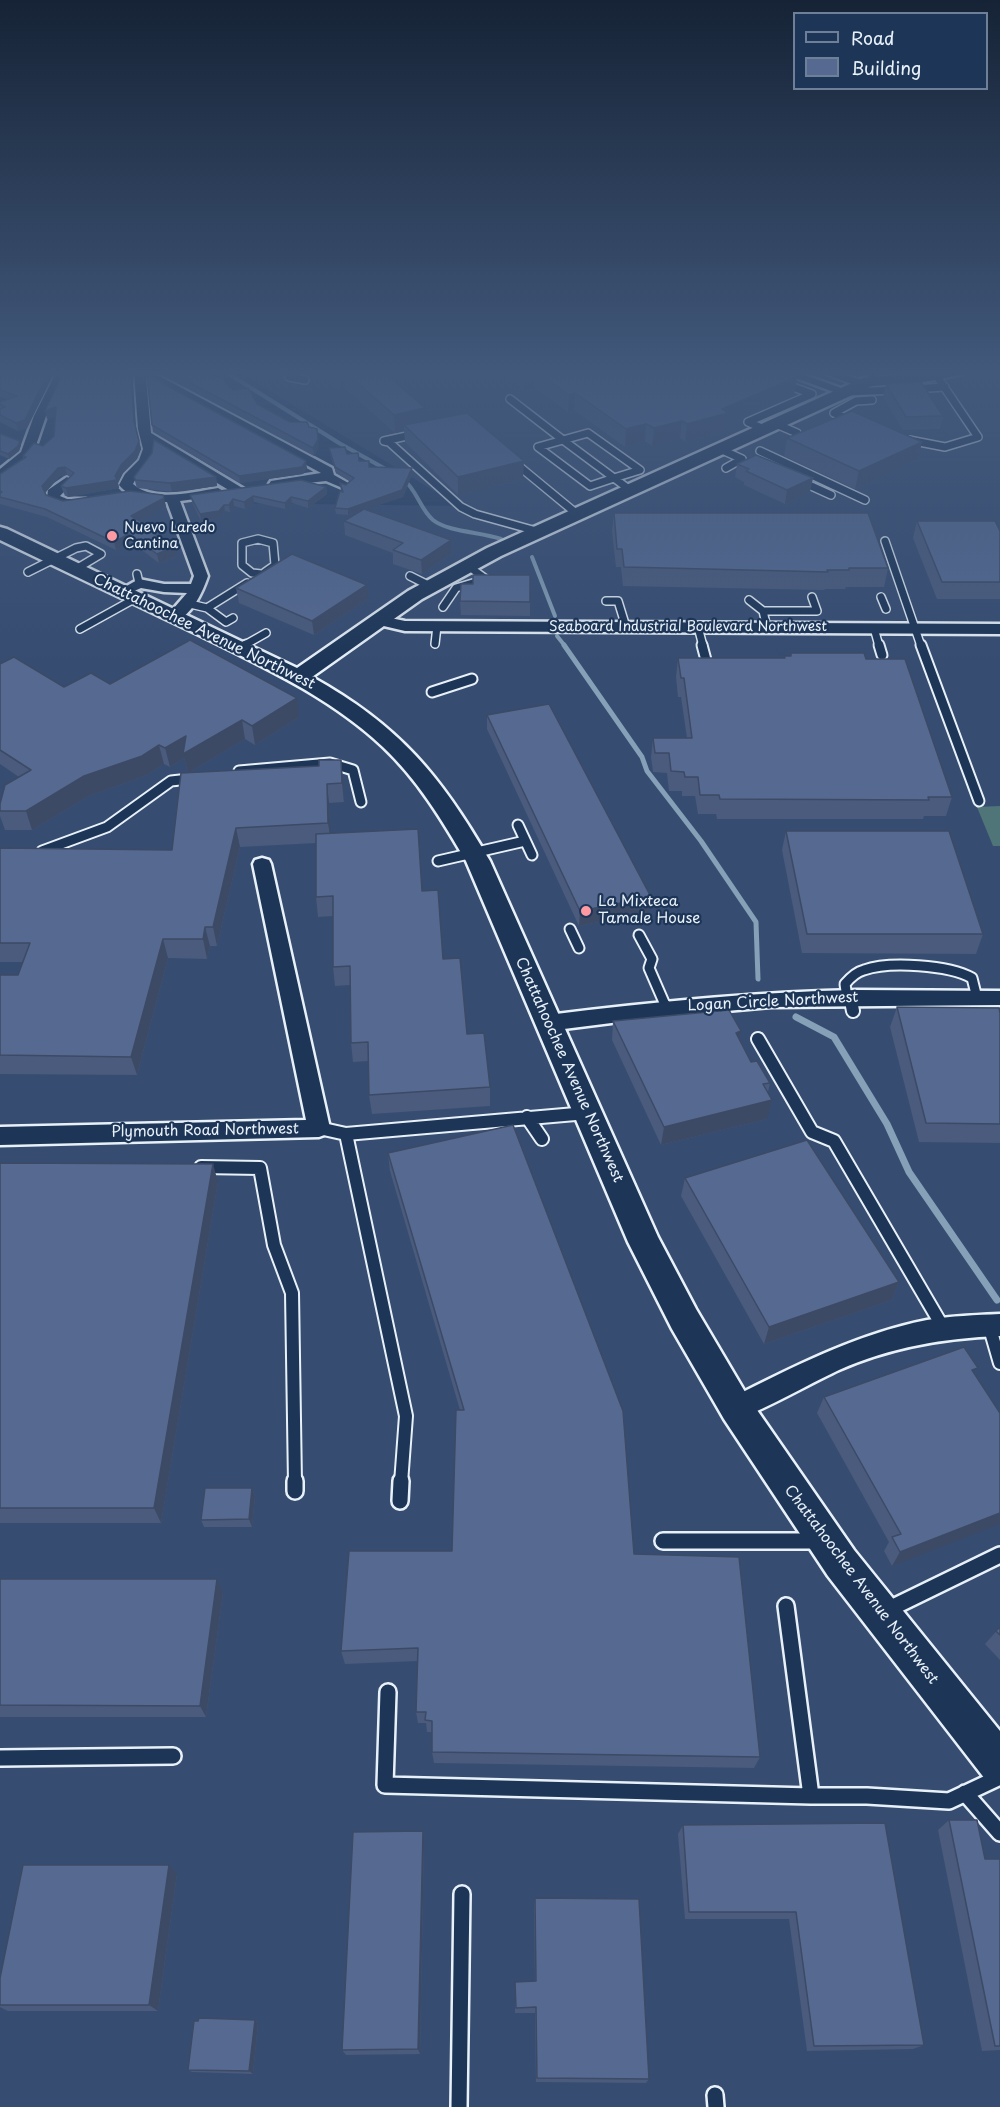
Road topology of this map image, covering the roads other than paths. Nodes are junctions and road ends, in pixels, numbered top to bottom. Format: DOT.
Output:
graph roads {
  1 [pos="137,469"];
  2 [pos="212,469"];
  3 [pos="324,469"];
  4 [pos="418,469"];
  5 [pos="524,469"];
  6 [pos="568,469"];
  7 [pos="603,469"];
  8 [pos="639,469"];
  9 [pos="675,469"];
  10 [pos="799,469"];
  11 [pos="328,477"];
  12 [pos="792,477"];
  13 [pos="616,479"];
  14 [pos="67,481"];
  15 [pos="345,485"];
  16 [pos="248,488"];
  17 [pos="630,490"];
  18 [pos="132,493"];
  19 [pos="831,495"];
  20 [pos="114,496"];
  21 [pos="172,498"];
  22 [pos="96,500"];
  23 [pos="865,500"];
  24 [pos="577,514"];
  25 [pos="540,532"];
  26 [pos="0,533"];
  27 [pos="885,541"];
  28 [pos="65,564"];
  29 [pos="468,566"];
  30 [pos="28,572"];
  31 [pos="262,574"];
  32 [pos="410,576"];
  33 [pos="134,586"];
  34 [pos="430,586"];
  35 [pos="196,589"];
  36 [pos="812,597"];
  37 [pos="881,597"];
  38 [pos="749,600"];
  39 [pos="606,601"];
  40 [pos="443,607"];
  41 [pos="207,608"];
  42 [pos="181,609"];
  43 [pos="886,609"];
  44 [pos="763,611"];
  45 [pos="817,611"];
  46 [pos="233,618"];
  47 [pos="376,620"];
  48 [pos="437,626"];
  49 [pos="626,627"];
  50 [pos="698,627"];
  51 [pos="767,628"];
  52 [pos="821,628"];
  53 [pos="874,628"];
  54 [pos="916,628"];
  55 [pos="80,629"];
  56 [pos="1000,629"];
  57 [pos="266,633"];
  58 [pos="435,644"];
  59 [pos="240,648"];
  60 [pos="882,655"];
  61 [pos="706,660"];
  62 [pos="299,676"];
  63 [pos="472,679"];
  64 [pos="432,692"];
  65 [pos="224,773"];
  66 [pos="180,780"];
  67 [pos="979,801"];
  68 [pos="361,802"];
  69 [pos="518,825"];
  70 [pos="525,841"];
  71 [pos="473,851"];
  72 [pos="28,853"];
  73 [pos="532,855"];
  74 [pos="438,861"];
  75 [pos="262,864"];
  76 [pos="570,928"];
  77 [pos="639,935"];
  78 [pos="579,948"];
  79 [pos="977,998"];
  80 [pos="1000,999"];
  81 [pos="850,1002"];
  82 [pos="666,1008"];
  83 [pos="548,1023"];
  84 [pos="758,1039"];
  85 [pos="587,1113"];
  86 [pos="526,1117"];
  87 [pos="320,1128"];
  88 [pos="346,1134"];
  89 [pos="0,1136"];
  90 [pos="542,1139"];
  91 [pos="189,1167"];
  92 [pos="995,1325"];
  93 [pos="944,1329"];
  94 [pos="1000,1363"];
  95 [pos="736,1408"];
  96 [pos="295,1491"];
  97 [pos="400,1501"];
  98 [pos="663,1541"];
  99 [pos="825,1541"];
  100 [pos="1000,1555"];
  101 [pos="786,1606"];
  102 [pos="880,1613"];
  103 [pos="388,1692"];
  104 [pos="172,1756"];
  105 [pos="0,1758"];
  106 [pos="1000,1764"];
  107 [pos="1000,1776"];
  108 [pos="965,1793"];
  109 [pos="812,1796"];
  110 [pos="1000,1833"];
  111 [pos="462,1894"];
  112 [pos="459,2107"];
  1 -- 18 [label="street"];
  2 -- 16 [label="street"];
  3 -- 11 [label="street"];
  4 -- 25 [label="lane"];
  5 -- 24 [label="lane"];
  6 -- 13 [label="lane"];
  7 -- 13 [label="lane"];
  8 -- 13 [label="lane"];
  9 -- 17 [label="street"];
  10 -- 23 [label="lane"];
  11 -- 15 [label="street"];
  11 -- 16 [label="street"];
  12 -- 19 [label="lane"];
  13 -- 17 [label="lane"];
  14 -- 22 [label="street"];
  16 -- 21 [label="street"];
  17 -- 24 [label="street"];
  18 -- 20 [label="street"];
  18 -- 21 [label="street"];
  21 -- 35 [label="street"];
  24 -- 25 [label="street"];
  25 -- 29 [label="street"];
  26 -- 28 [label="street, Chattahoochee Avenue Northwest"];
  27 -- 54 [label="lane"];
  28 -- 30 [label="lane"];
  28 -- 33 [label="street, Chattahoochee Avenue Northwest"];
  29 -- 34 [label="street"];
  29 -- 40 [label="lane"];
  31 -- 31 [label="lane"];
  31 -- 41 [label="lane"];
  32 -- 34 [label="lane"];
  33 -- 35 [label="street"];
  33 -- 42 [label="street, Chattahoochee Avenue Northwest"];
  33 -- 55 [label="lane"];
  34 -- 47 [label="street"];
  35 -- 42 [label="street"];
  36 -- 45 [label="lane"];
  37 -- 43 [label="lane"];
  38 -- 44 [label="lane"];
  39 -- 49 [label="lane"];
  41 -- 42 [label="lane"];
  41 -- 46 [label="lane"];
  42 -- 59 [label="street, Chattahoochee Avenue Northwest"];
  44 -- 45 [label="lane"];
  44 -- 51 [label="lane"];
  45 -- 52 [label="lane"];
  47 -- 48 [label="street, Seaboard Industrial Boulevard Northwest"];
  47 -- 62 [label="street"];
  48 -- 49 [label="street, Seaboard Industrial Boulevard Northwest"];
  48 -- 58 [label="lane"];
  49 -- 50 [label="street, Seaboard Industrial Boulevard Northwest"];
  50 -- 51 [label="street, Seaboard Industrial Boulevard Northwest"];
  50 -- 61 [label="lane"];
  51 -- 52 [label="street, Seaboard Industrial Boulevard Northwest"];
  52 -- 53 [label="street, Seaboard Industrial Boulevard Northwest"];
  53 -- 54 [label="street, Seaboard Industrial Boulevard Northwest"];
  53 -- 60 [label="lane"];
  54 -- 56 [label="street, Seaboard Industrial Boulevard Northwest"];
  54 -- 67 [label="lane"];
  57 -- 59 [label="lane"];
  59 -- 62 [label="street, Chattahoochee Avenue Northwest"];
  62 -- 71 [label="street, Chattahoochee Avenue Northwest"];
  63 -- 64 [label="lane"];
  65 -- 68 [label="lane"];
  66 -- 72 [label="lane"];
  69 -- 70 [label="lane"];
  70 -- 71 [label="lane"];
  70 -- 73 [label="lane"];
  71 -- 74 [label="lane"];
  71 -- 83 [label="street, Chattahoochee Avenue Northwest"];
  75 -- 87 [label="street, Plymouth Road Northwest"];
  76 -- 78 [label="lane"];
  77 -- 82 [label="lane"];
  79 -- 80 [label="street, Logan Circle Northwest"];
  79 -- 81 [label="street, Logan Circle Northwest"];
  79 -- 81 [label="lane"];
  81 -- 82 [label="street, Logan Circle Northwest"];
  82 -- 83 [label="street, Logan Circle Northwest"];
  83 -- 85 [label="street, Chattahoochee Avenue Northwest"];
  84 -- 93 [label="lane"];
  85 -- 86 [label="lane"];
  85 -- 95 [label="street, Chattahoochee Avenue Northwest"];
  86 -- 88 [label="lane"];
  86 -- 90 [label="lane"];
  87 -- 88 [label="lane"];
  87 -- 89 [label="street, Plymouth Road Northwest"];
  88 -- 97 [label="lane"];
  91 -- 96 [label="lane"];
  92 -- 93 [label="street"];
  92 -- 94 [label="lane"];
  93 -- 95 [label="street"];
  95 -- 99 [label="street, Chattahoochee Avenue Northwest"];
  98 -- 99 [label="lane"];
  99 -- 102 [label="street, Chattahoochee Avenue Northwest"];
  100 -- 102 [label="lane"];
  101 -- 109 [label="lane"];
  102 -- 106 [label="street, Chattahoochee Avenue Northwest"];
  103 -- 109 [label="lane"];
  104 -- 105 [label="lane"];
  107 -- 108 [label="lane"];
  108 -- 109 [label="lane"];
  108 -- 110 [label="lane"];
  111 -- 112 [label="lane"];
}
